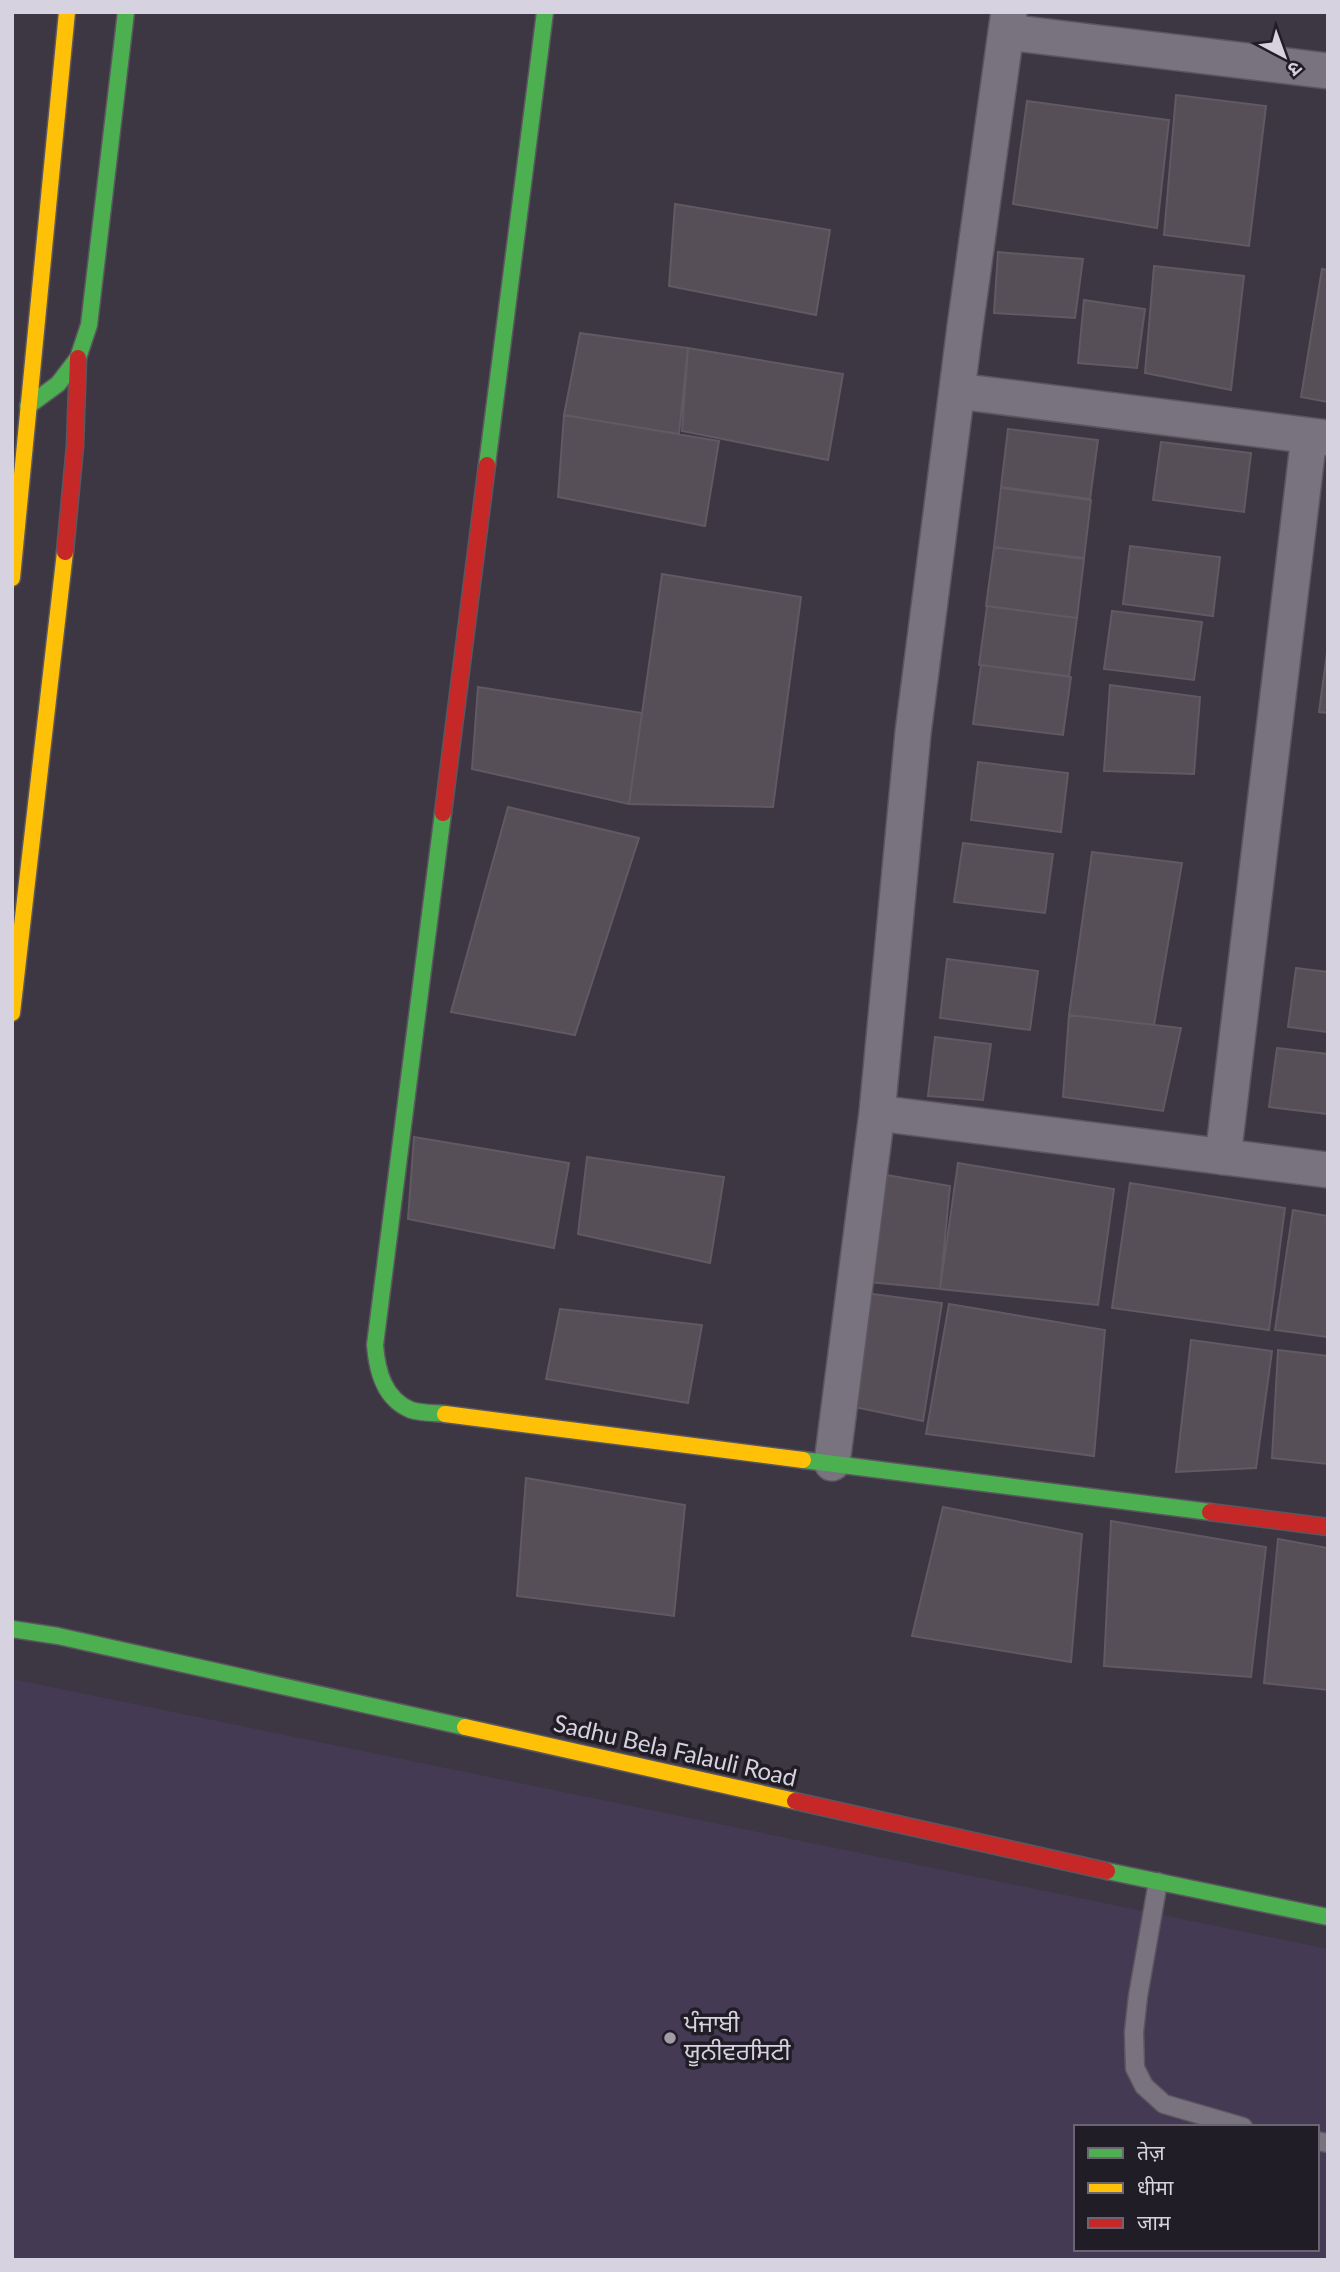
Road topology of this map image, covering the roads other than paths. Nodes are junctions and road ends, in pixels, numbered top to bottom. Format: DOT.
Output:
graph roads {
  1 [pos="67,12"];
  2 [pos="127,12"];
  3 [pos="545,12"];
  4 [pos="1008,22"];
  5 [pos="1328,71"];
  6 [pos="78,358"];
  7 [pos="957,391"];
  8 [pos="28,406"];
  9 [pos="1318,437"];
  10 [pos="12,578"];
  11 [pos="12,1013"];
  12 [pos="877,1113"];
  13 [pos="1223,1157"];
  14 [pos="1328,1170"];
  15 [pos="832,1463"];
  16 [pos="1328,1527"];
  17 [pos="12,1629"];
  18 [pos="1158,1882"];
  19 [pos="1328,1917"];
  20 [pos="1236,2125"];
  1 -- 8 [label="main road"];
  2 -- 6 [label="main road"];
  3 -- 15 [label="main road"];
  4 -- 5 [label="street"];
  4 -- 7 [label="street"];
  6 -- 8 [label="main road"];
  6 -- 11 [label="main road"];
  7 -- 9 [label="street"];
  7 -- 12 [label="street"];
  8 -- 10 [label="main road"];
  9 -- 13 [label="street"];
  12 -- 13 [label="street"];
  12 -- 15 [label="street"];
  13 -- 14 [label="street"];
  15 -- 16 [label="main road"];
  17 -- 18 [label="main road, Sadhu Bela Falauli Road"];
  18 -- 19 [label="main road, Sadhu Bela Falauli Road"];
  18 -- 20 [label="lane"];
}
